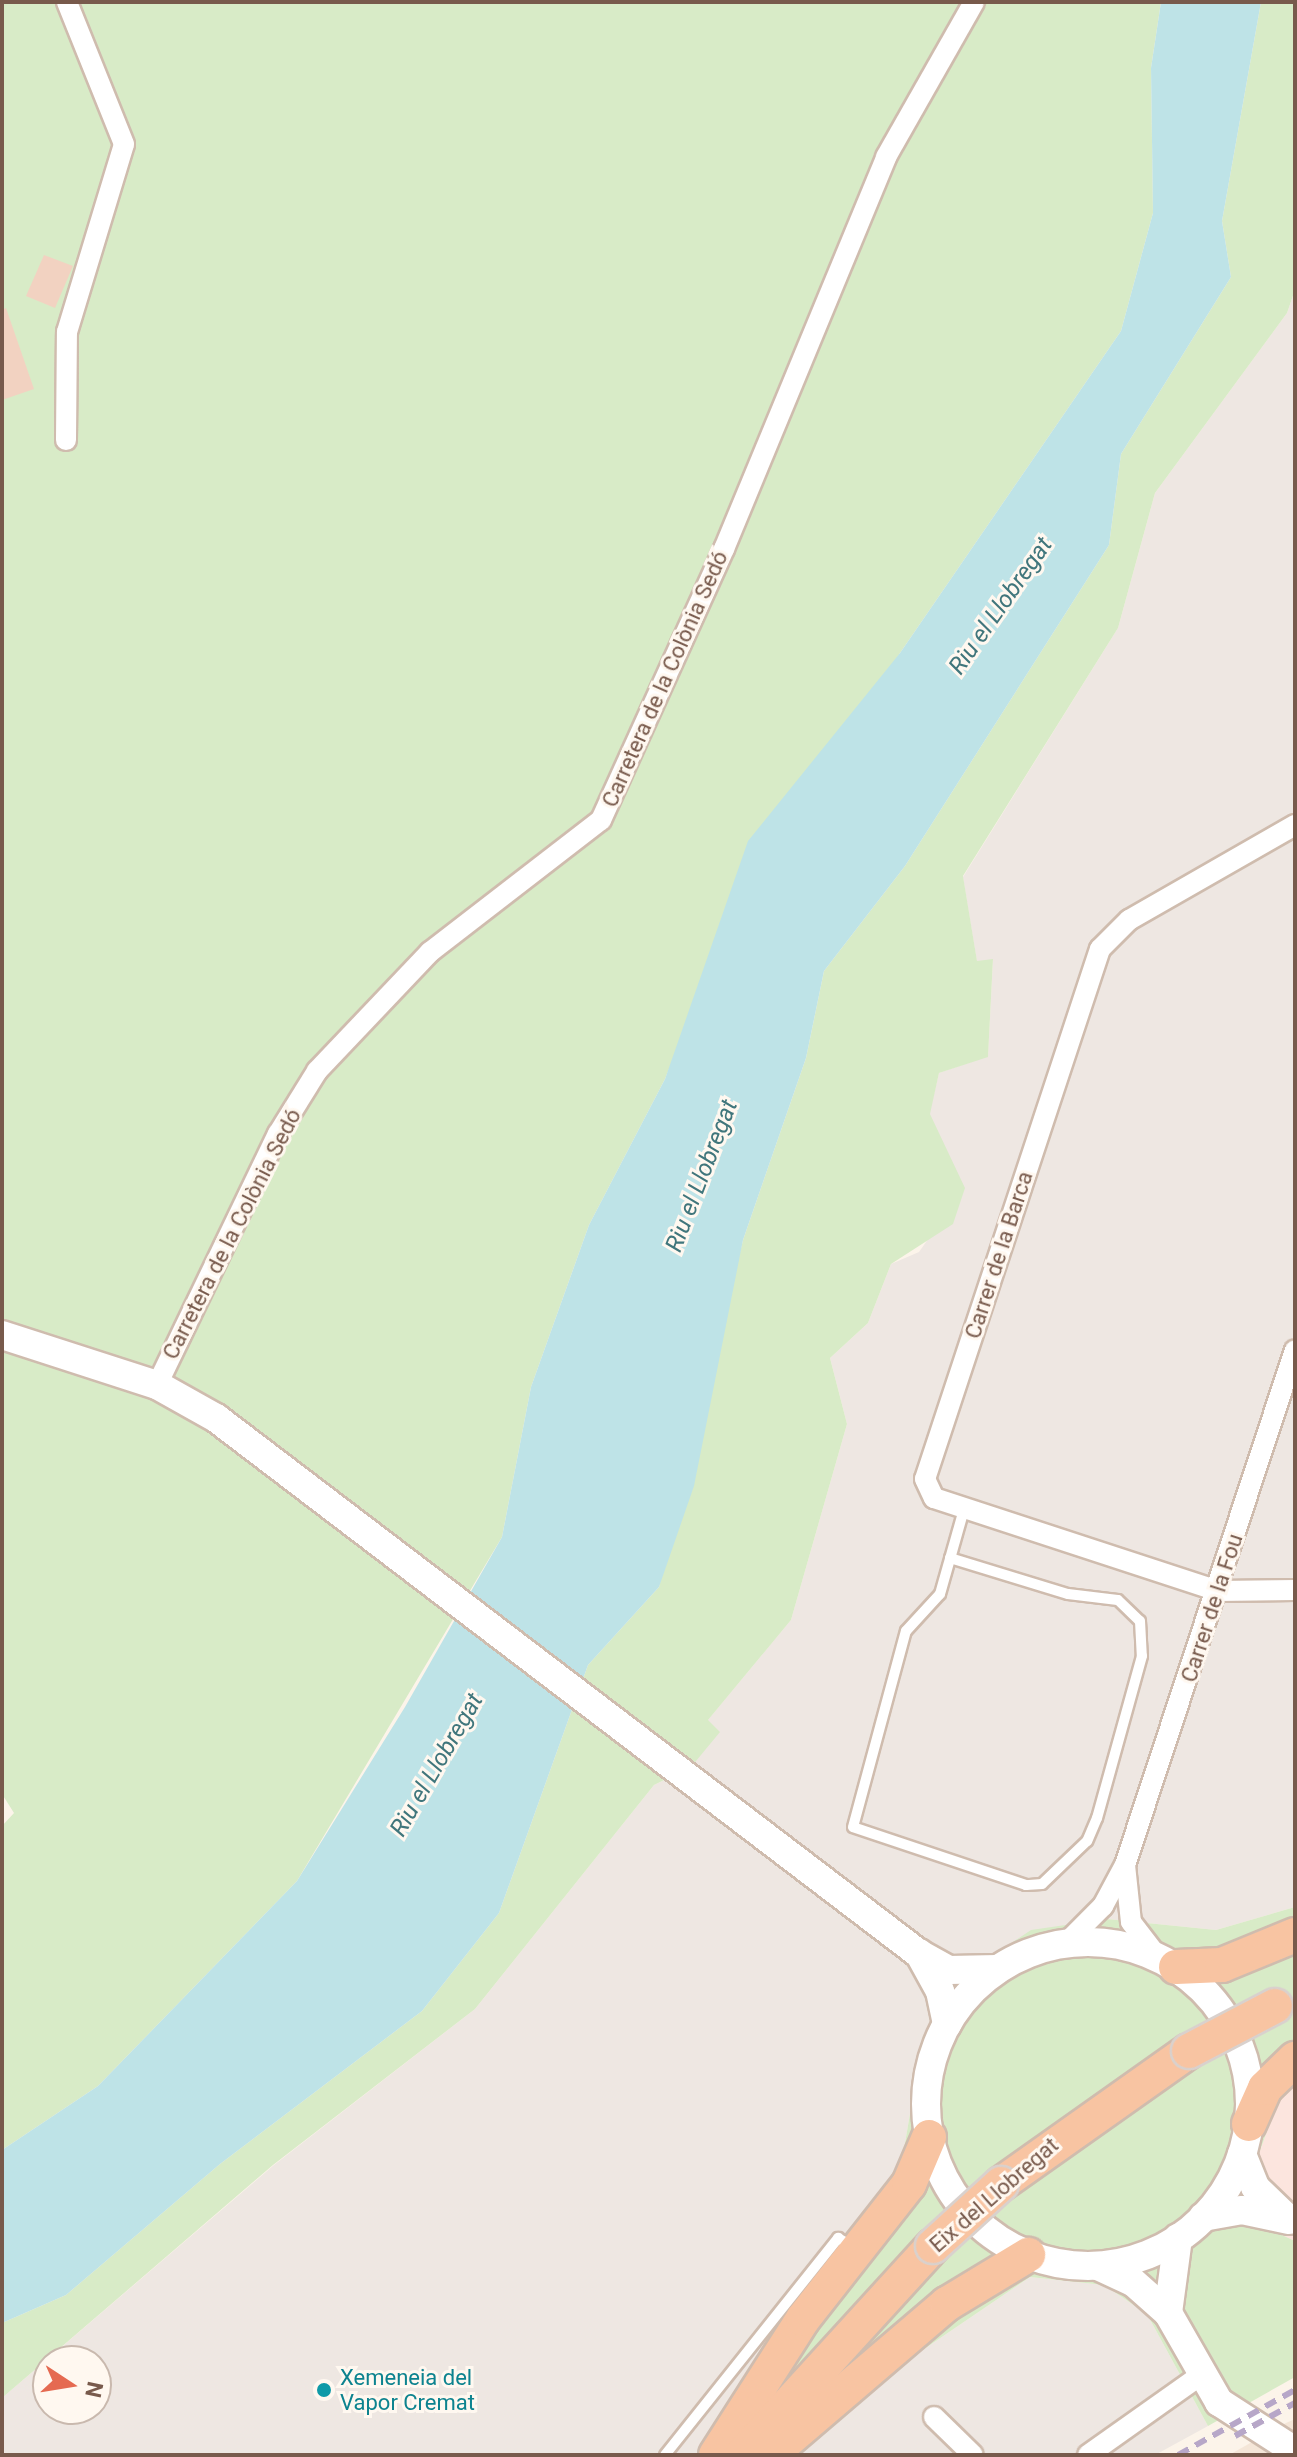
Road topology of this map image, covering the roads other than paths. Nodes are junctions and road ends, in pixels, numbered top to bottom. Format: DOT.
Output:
graph roads {
  1 [pos="67,2"];
  2 [pos="974,2"];
  3 [pos="66,440"];
  4 [pos="1295,825"];
  5 [pos="2,1335"];
  6 [pos="1295,1350"];
  7 [pos="157,1385"];
  8 [pos="964,1509"];
  9 [pos="950,1558"];
  10 [pos="1295,1590"];
  11 [pos="1218,1591"];
  12 [pos="1125,1865"];
  13 [pos="1295,1935"];
  14 [pos="1067,1942"];
  15 [pos="918,1953"];
  16 [pos="1167,1962"];
  17 [pos="998,1969"];
  18 [pos="1285,2001"];
  19 [pos="947,2024"];
  20 [pos="1295,2059"];
  21 [pos="929,2137"];
  22 [pos="1245,2139"];
  23 [pos="1203,2217"];
  24 [pos="1292,2222"];
  25 [pos="1178,2238"];
  26 [pos="856,2248"];
  27 [pos="1028,2255"];
  28 [pos="1098,2266"];
  29 [pos="1168,2313"];
  30 [pos="1198,2377"];
  31 [pos="934,2417"];
  32 [pos="1295,2451"];
  33 [pos="665,2455"];
  34 [pos="716,2455"];
  35 [pos="742,2455"];
  36 [pos="770,2455"];
  37 [pos="973,2455"];
  38 [pos="1088,2455"];
  1 -- 3 [label="street"];
  2 -- 7 [label="street, Carretera de la Colònia Sedó"];
  4 -- 8 [label="street, Carrer de la Barca"];
  5 -- 7 [label="main road"];
  6 -- 11 [label="street, Carrer de la Fou"];
  7 -- 15 [label="main road"];
  8 -- 9 [label="lane"];
  8 -- 11 [label="street, Carrer de la Barca"];
  9 -- 9 [label="lane"];
  10 -- 11 [label="street, Carrer de la Barca"];
  11 -- 12 [label="street, Carrer de la Fou"];
  12 -- 14 [label="street, Carrer de la Fou"];
  12 -- 16 [label="street, Carrer de la Fou"];
  13 -- 16 [label="highway"];
  14 -- 16 [label="main road"];
  14 -- 17 [label="main road"];
  15 -- 17 [label="main road"];
  15 -- 19 [label="main road"];
  16 -- 22 [label="main road"];
  17 -- 19 [label="main road"];
  18 -- 35 [label="highway, Eix del Llobregat, bridge"];
  19 -- 21 [label="main road"];
  20 -- 22 [label="highway"];
  21 -- 26 [label="highway"];
  21 -- 27 [label="main road"];
  22 -- 23 [label="main road"];
  22 -- 24 [label="main road"];
  23 -- 24 [label="main road"];
  23 -- 25 [label="main road"];
  25 -- 28 [label="main road"];
  25 -- 29 [label="main road"];
  26 -- 33 [label="lane"];
  26 -- 34 [label="highway"];
  27 -- 28 [label="main road"];
  27 -- 36 [label="highway"];
  28 -- 29 [label="main road"];
  29 -- 30 [label="main road"];
  30 -- 32 [label="main road"];
  30 -- 38 [label="street"];
  31 -- 37 [label="street"];
}
